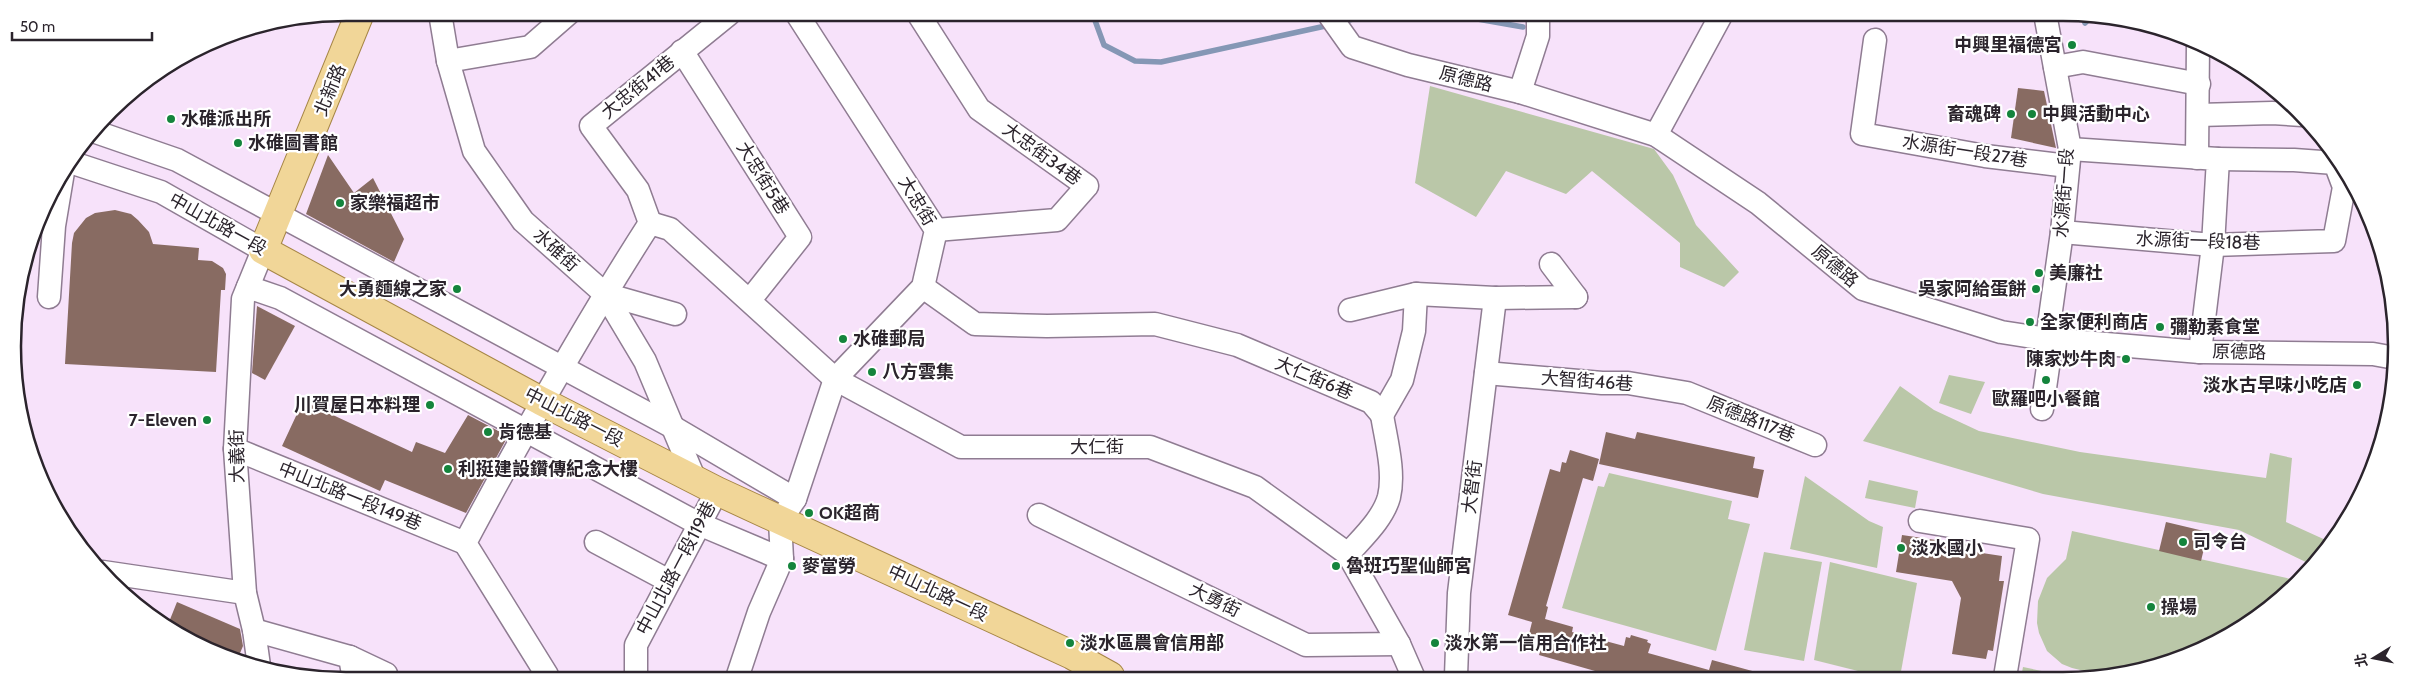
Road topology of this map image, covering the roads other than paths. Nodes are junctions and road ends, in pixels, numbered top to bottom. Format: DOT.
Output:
graph roads {
  1 [pos="356,21"];
  2 [pos="441,21"];
  3 [pos="560,21"];
  4 [pos="720,21"];
  5 [pos="802,21"];
  6 [pos="923,21"];
  7 [pos="1334,21"];
  8 [pos="1538,21"];
  9 [pos="1718,21"];
  10 [pos="2046,21"];
  11 [pos="1875,40"];
  12 [pos="682,51"];
  13 [pos="2198,51"];
  14 [pos="448,61"];
  15 [pos="2056,67"];
  16 [pos="2199,84"];
  17 [pos="1520,92"];
  18 [pos="2289,114"];
  19 [pos="2199,115"];
  20 [pos="101,134"];
  21 [pos="1656,135"];
  22 [pos="2069,158"];
  23 [pos="2208,159"];
  24 [pos="2331,163"];
  25 [pos="77,164"];
  26 [pos="2341,179"];
  27 [pos="279,215"];
  28 [pos="650,223"];
  29 [pos="46,225"];
  30 [pos="936,230"];
  31 [pos="2062,232"];
  32 [pos="2334,241"];
  33 [pos="2212,245"];
  34 [pos="263,250"];
  35 [pos="1551,264"];
  36 [pos="248,287"];
  37 [pos="923,287"];
  38 [pos="605,294"];
  39 [pos="1416,294"];
  40 [pos="49,297"];
  41 [pos="1495,298"];
  42 [pos="750,300"];
  43 [pos="1350,310"];
  44 [pos="675,314"];
  45 [pos="2050,339"];
  46 [pos="2200,352"];
  47 [pos="2388,357"];
  48 [pos="561,367"];
  49 [pos="1486,373"];
  50 [pos="835,380"];
  51 [pos="1687,393"];
  52 [pos="541,401"];
  53 [pos="2042,408"];
  54 [pos="1382,415"];
  55 [pos="671,426"];
  56 [pos="525,431"];
  57 [pos="1815,445"];
  58 [pos="234,449"];
  59 [pos="706,486"];
  60 [pos="788,510"];
  61 [pos="1039,515"];
  62 [pos="1920,521"];
  63 [pos="699,524"];
  64 [pos="596,542"];
  65 [pos="464,543"];
  66 [pos="1348,554"];
  67 [pos="782,559"];
  68 [pos="115,574"];
  69 [pos="670,580"];
  70 [pos="244,593"];
  71 [pos="254,630"];
  72 [pos="1399,644"];
  73 [pos="258,660"];
  74 [pos="351,666"];
  75 [pos="377,672"];
  76 [pos="546,672"];
  77 [pos="636,672"];
  78 [pos="739,672"];
  79 [pos="1103,672"];
  80 [pos="1410,672"];
  81 [pos="1456,672"];
  82 [pos="2006,672"];
  1 -- 27 [label="main road, 北新路"];
  2 -- 14 [label="street, 水碓街"];
  3 -- 14 [label="street"];
  4 -- 12 [label="street, 大忠街41巷"];
  5 -- 30 [label="street, 大忠街"];
  6 -- 30 [label="street, 大忠街34巷"];
  7 -- 17 [label="street, 原德路"];
  8 -- 17 [label="street"];
  9 -- 21 [label="street"];
  10 -- 15 [label="street, 水源街一段"];
  11 -- 22 [label="street, 水源街一段27巷"];
  12 -- 28 [label="street, 大忠街41巷"];
  12 -- 42 [label="street, 大忠街5巷"];
  13 -- 16 [label="street"];
  14 -- 38 [label="street, 水碓街"];
  15 -- 16 [label="street"];
  15 -- 22 [label="street, 水源街一段"];
  16 -- 19 [label="street"];
  17 -- 21 [label="street, 原德路"];
  18 -- 19 [label="street"];
  19 -- 23 [label="street"];
  20 -- 27 [label="street"];
  21 -- 45 [label="street, 原德路"];
  22 -- 23 [label="street, 水源街一段27巷"];
  22 -- 31 [label="street, 水源街一段"];
  23 -- 24 [label="street, 水源街一段27巷"];
  23 -- 33 [label="street"];
  25 -- 34 [label="street, 中山北路一段"];
  26 -- 32 [label="street, 水源街一段27巷"];
  27 -- 34 [label="main road, 北新路"];
  27 -- 48 [label="street"];
  28 -- 38 [label="street"];
  28 -- 42 [label="street"];
  29 -- 40 [label="street"];
  30 -- 37 [label="street, 大忠街"];
  31 -- 33 [label="street, 水源街一段18巷"];
  31 -- 45 [label="street, 水源街一段"];
  32 -- 33 [label="street, 水源街一段18巷"];
  33 -- 46 [label="street"];
  34 -- 36 [label="street, 大義街"];
  34 -- 52 [label="main road, 中山北路一段"];
  35 -- 41 [label="street"];
  36 -- 56 [label="street"];
  36 -- 58 [label="street, 大義街"];
  37 -- 50 [label="street"];
  37 -- 54 [label="street, 大仁街6巷"];
  38 -- 44 [label="street"];
  38 -- 48 [label="street"];
  38 -- 55 [label="street, 水碓街"];
  39 -- 41 [label="street"];
  39 -- 43 [label="street"];
  39 -- 54 [label="street"];
  41 -- 49 [label="street, 大智街"];
  42 -- 50 [label="street"];
  45 -- 46 [label="street, 原德路"];
  45 -- 53 [label="street, 水源街一段"];
  46 -- 47 [label="street, 原德路"];
  48 -- 52 [label="street"];
  48 -- 55 [label="street"];
  49 -- 51 [label="street, 大智街46巷"];
  49 -- 81 [label="street, 大智街"];
  50 -- 60 [label="street"];
  50 -- 66 [label="street, 大仁街"];
  51 -- 57 [label="street, 原德路117巷"];
  52 -- 56 [label="street"];
  52 -- 59 [label="main road, 中山北路一段"];
  54 -- 66 [label="street"];
  55 -- 59 [label="street, 水碓街"];
  55 -- 60 [label="street"];
  56 -- 63 [label="street"];
  56 -- 65 [label="street"];
  58 -- 65 [label="street, 中山北路一段149巷"];
  58 -- 70 [label="street, 大義街"];
  59 -- 60 [label="main road, 中山北路一段"];
  59 -- 63 [label="street, 中山北路一段119巷"];
  60 -- 67 [label="street"];
  60 -- 79 [label="main road, 中山北路一段"];
  61 -- 72 [label="street, 大勇街"];
  62 -- 82 [label="street"];
  63 -- 67 [label="street"];
  63 -- 69 [label="street, 中山北路一段119巷"];
  64 -- 69 [label="street"];
  65 -- 76 [label="street"];
  66 -- 72 [label="street, 大仁街"];
  67 -- 78 [label="street"];
  68 -- 70 [label="street"];
  69 -- 77 [label="street, 中山北路一段119巷"];
  70 -- 71 [label="street, 大義街"];
  71 -- 73 [label="street, 大義街"];
  71 -- 74 [label="street"];
  72 -- 80 [label="street, 大仁街"];
  74 -- 75 [label="street"];
}
